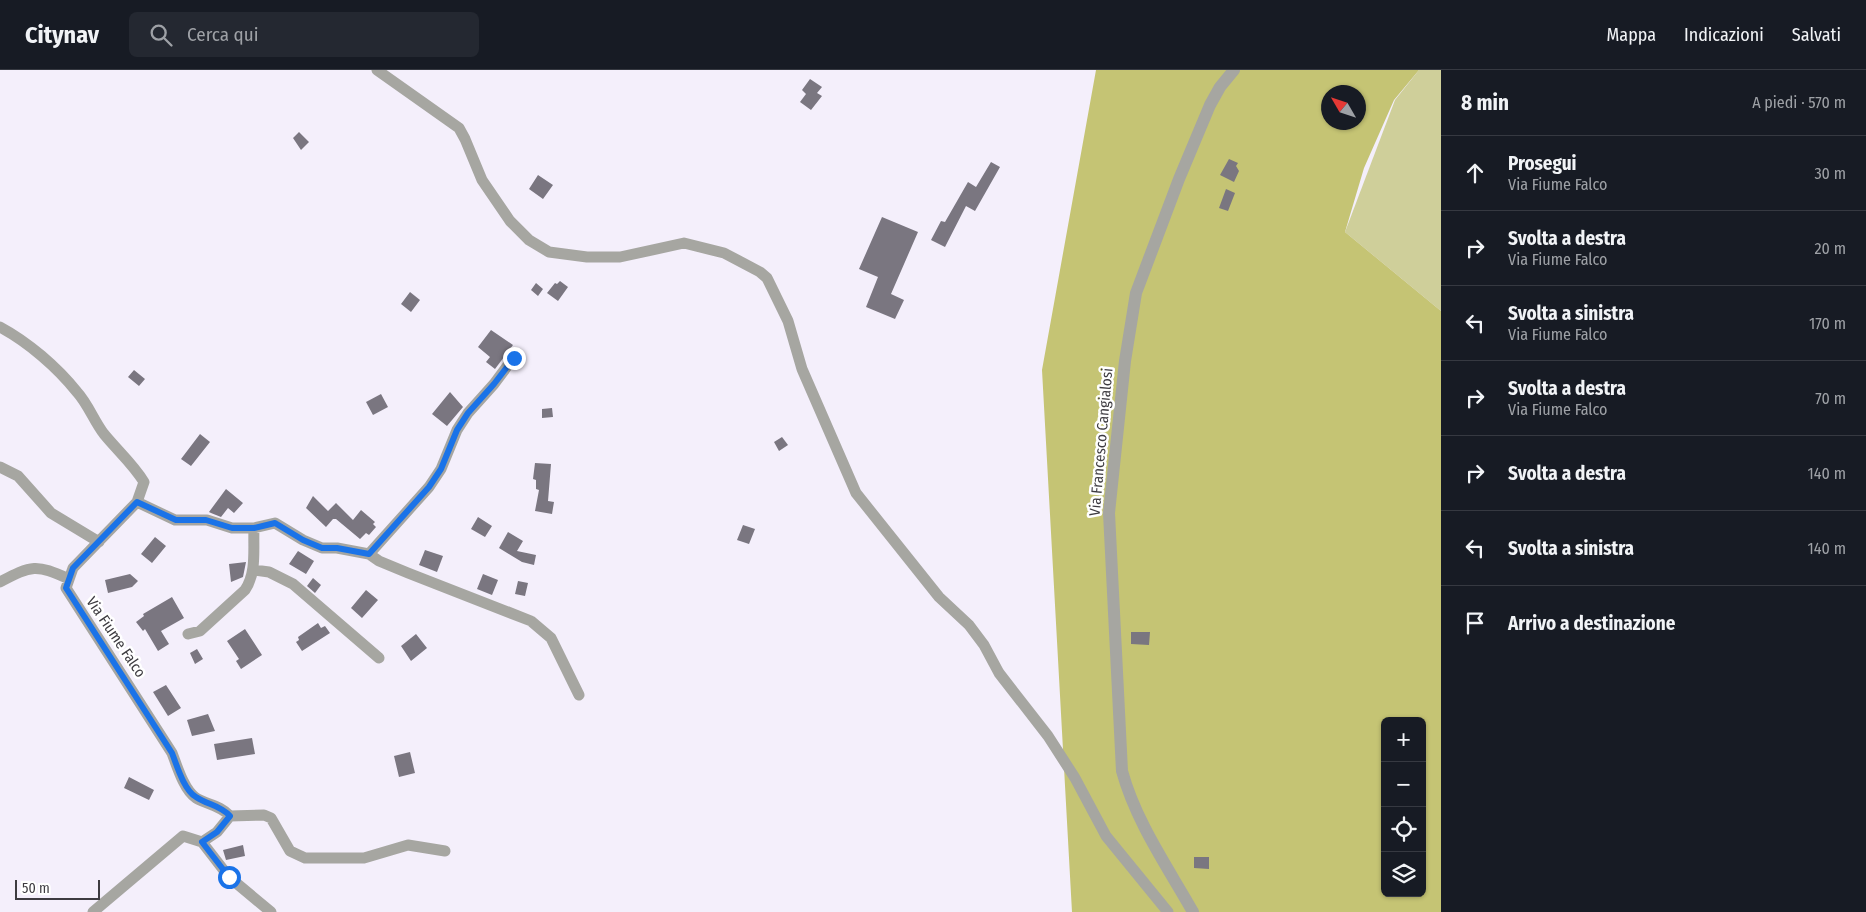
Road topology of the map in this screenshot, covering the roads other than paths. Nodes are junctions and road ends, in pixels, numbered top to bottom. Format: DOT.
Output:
graph roads {
  1 [pos="377,70"];
  2 [pos="1234,70"];
  3 [pos="0,328"];
  4 [pos="514,358"];
  5 [pos="0,467"];
  6 [pos="137,502"];
  7 [pos="254,528"];
  8 [pos="99,542"];
  9 [pos="369,554"];
  10 [pos="254,570"];
  11 [pos="69,579"];
  12 [pos="0,582"];
  13 [pos="188,634"];
  14 [pos="379,658"];
  15 [pos="579,695"];
  16 [pos="230,816"];
  17 [pos="202,842"];
  18 [pos="445,851"];
  19 [pos="93,912"];
  20 [pos="271,912"];
  21 [pos="1168,912"];
  22 [pos="1193,912"];
  1 -- 21 [label="street"];
  2 -- 22 [label="street, Via Francesco Cangialosi"];
  3 -- 6 [label="street"];
  4 -- 9 [label="street"];
  5 -- 8 [label="street"];
  6 -- 7 [label="street"];
  6 -- 8 [label="street"];
  7 -- 9 [label="street"];
  7 -- 10 [label="street"];
  8 -- 11 [label="street"];
  9 -- 15 [label="street"];
  10 -- 13 [label="street"];
  10 -- 14 [label="street"];
  11 -- 12 [label="street"];
  11 -- 16 [label="street, Via Fiume Falco"];
  16 -- 17 [label="street"];
  16 -- 18 [label="street"];
  17 -- 19 [label="street"];
  17 -- 20 [label="street"];
}
